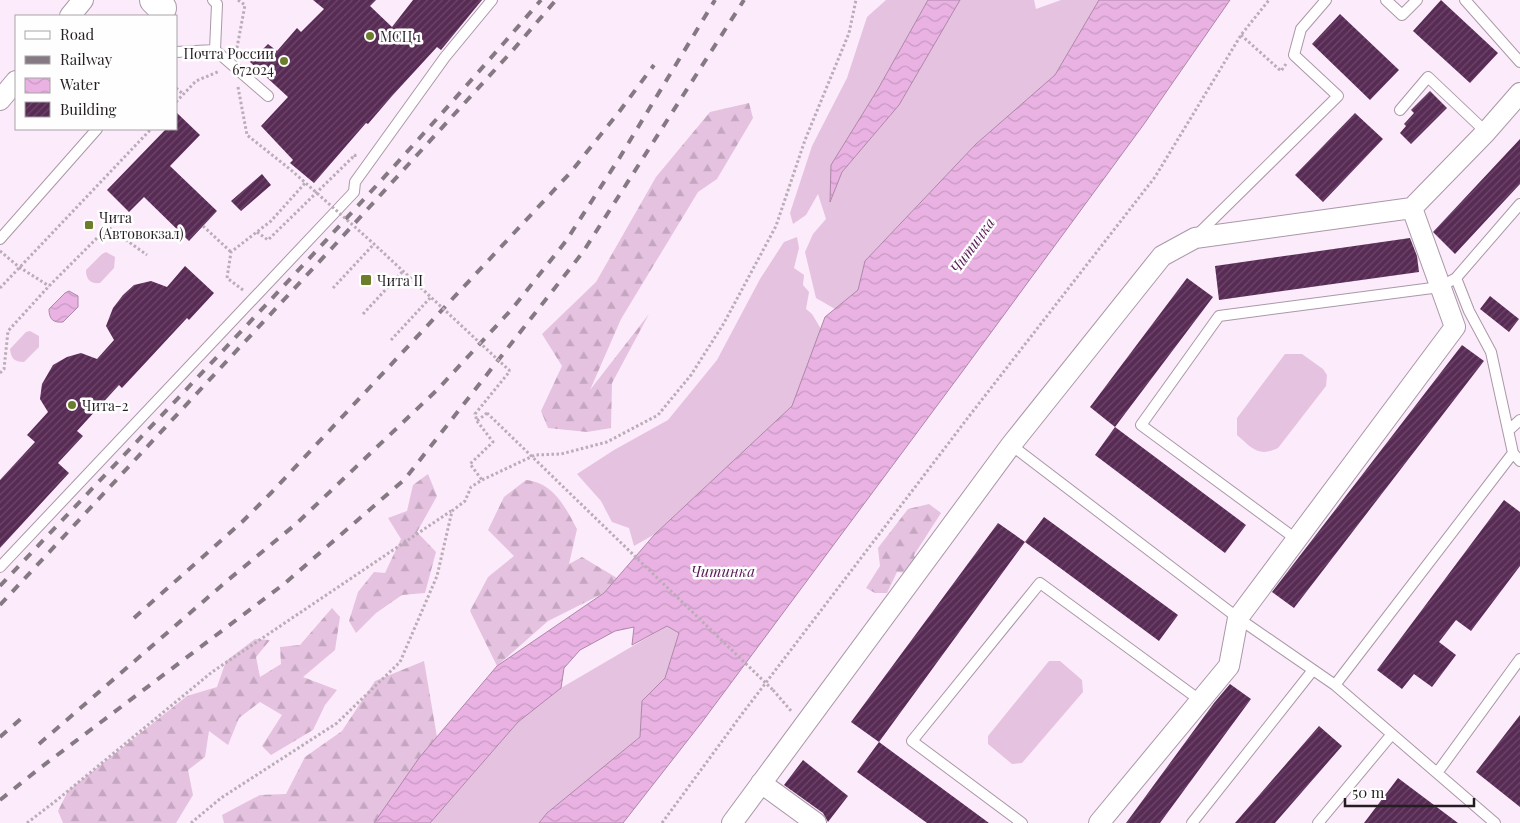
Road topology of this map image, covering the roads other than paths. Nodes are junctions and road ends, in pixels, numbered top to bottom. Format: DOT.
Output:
graph roads {
  1 [pos="83,0"];
  2 [pos="213,0"];
  3 [pos="492,0"];
  4 [pos="1326,0"];
  5 [pos="1386,0"];
  6 [pos="1417,0"];
  7 [pos="1465,0"];
  8 [pos="71,15"];
  9 [pos="215,50"];
  10 [pos="178,52"];
  11 [pos="1520,62"];
  12 [pos="15,82"];
  13 [pos="1520,94"];
  14 [pos="268,96"];
  15 [pos="0,100"];
  16 [pos="1400,110"];
  17 [pos="96,130"];
  18 [pos="1486,132"];
  19 [pos="1520,204"];
  20 [pos="1412,208"];
  21 [pos="1195,238"];
  22 [pos="0,239"];
  23 [pos="1448,282"];
  24 [pos="1520,420"];
  25 [pos="1509,430"];
  26 [pos="1011,445"];
  27 [pos="1513,453"];
  28 [pos="1520,462"];
  29 [pos="1296,539"];
  30 [pos="0,567"];
  31 [pos="1238,618"];
  32 [pos="1520,659"];
  33 [pos="1313,670"];
  34 [pos="1335,685"];
  35 [pos="1201,701"];
  36 [pos="1392,734"];
  37 [pos="1437,773"];
  38 [pos="761,783"];
  39 [pos="732,823"];
  40 [pos="816,823"];
  41 [pos="1022,823"];
  42 [pos="1099,823"];
  43 [pos="1192,823"];
  44 [pos="1318,823"];
  45 [pos="1495,823"];
  1 -- 8 [label="street"];
  2 -- 9 [label="lane"];
  3 -- 30 [label="lane"];
  4 -- 21 [label="lane"];
  5 -- 6 [label="lane"];
  7 -- 11 [label="lane"];
  9 -- 10 [label="lane"];
  9 -- 14 [label="lane"];
  12 -- 15 [label="street"];
  13 -- 18 [label="street"];
  16 -- 18 [label="lane"];
  17 -- 22 [label="lane"];
  18 -- 20 [label="street"];
  19 -- 23 [label="lane"];
  20 -- 21 [label="street"];
  20 -- 23 [label="street"];
  21 -- 26 [label="street"];
  23 -- 25 [label="lane"];
  23 -- 29 [label="street"];
  23 -- 29 [label="lane"];
  24 -- 25 [label="lane"];
  25 -- 27 [label="lane"];
  26 -- 31 [label="lane"];
  26 -- 38 [label="street"];
  27 -- 28 [label="lane"];
  27 -- 34 [label="lane"];
  29 -- 31 [label="street"];
  31 -- 33 [label="lane"];
  31 -- 35 [label="street"];
  32 -- 37 [label="lane"];
  33 -- 34 [label="lane"];
  33 -- 43 [label="lane"];
  34 -- 36 [label="lane"];
  35 -- 41 [label="lane"];
  35 -- 42 [label="street"];
  36 -- 37 [label="lane"];
  36 -- 44 [label="lane"];
  37 -- 45 [label="lane"];
  38 -- 39 [label="street"];
  38 -- 40 [label="street"];
}
